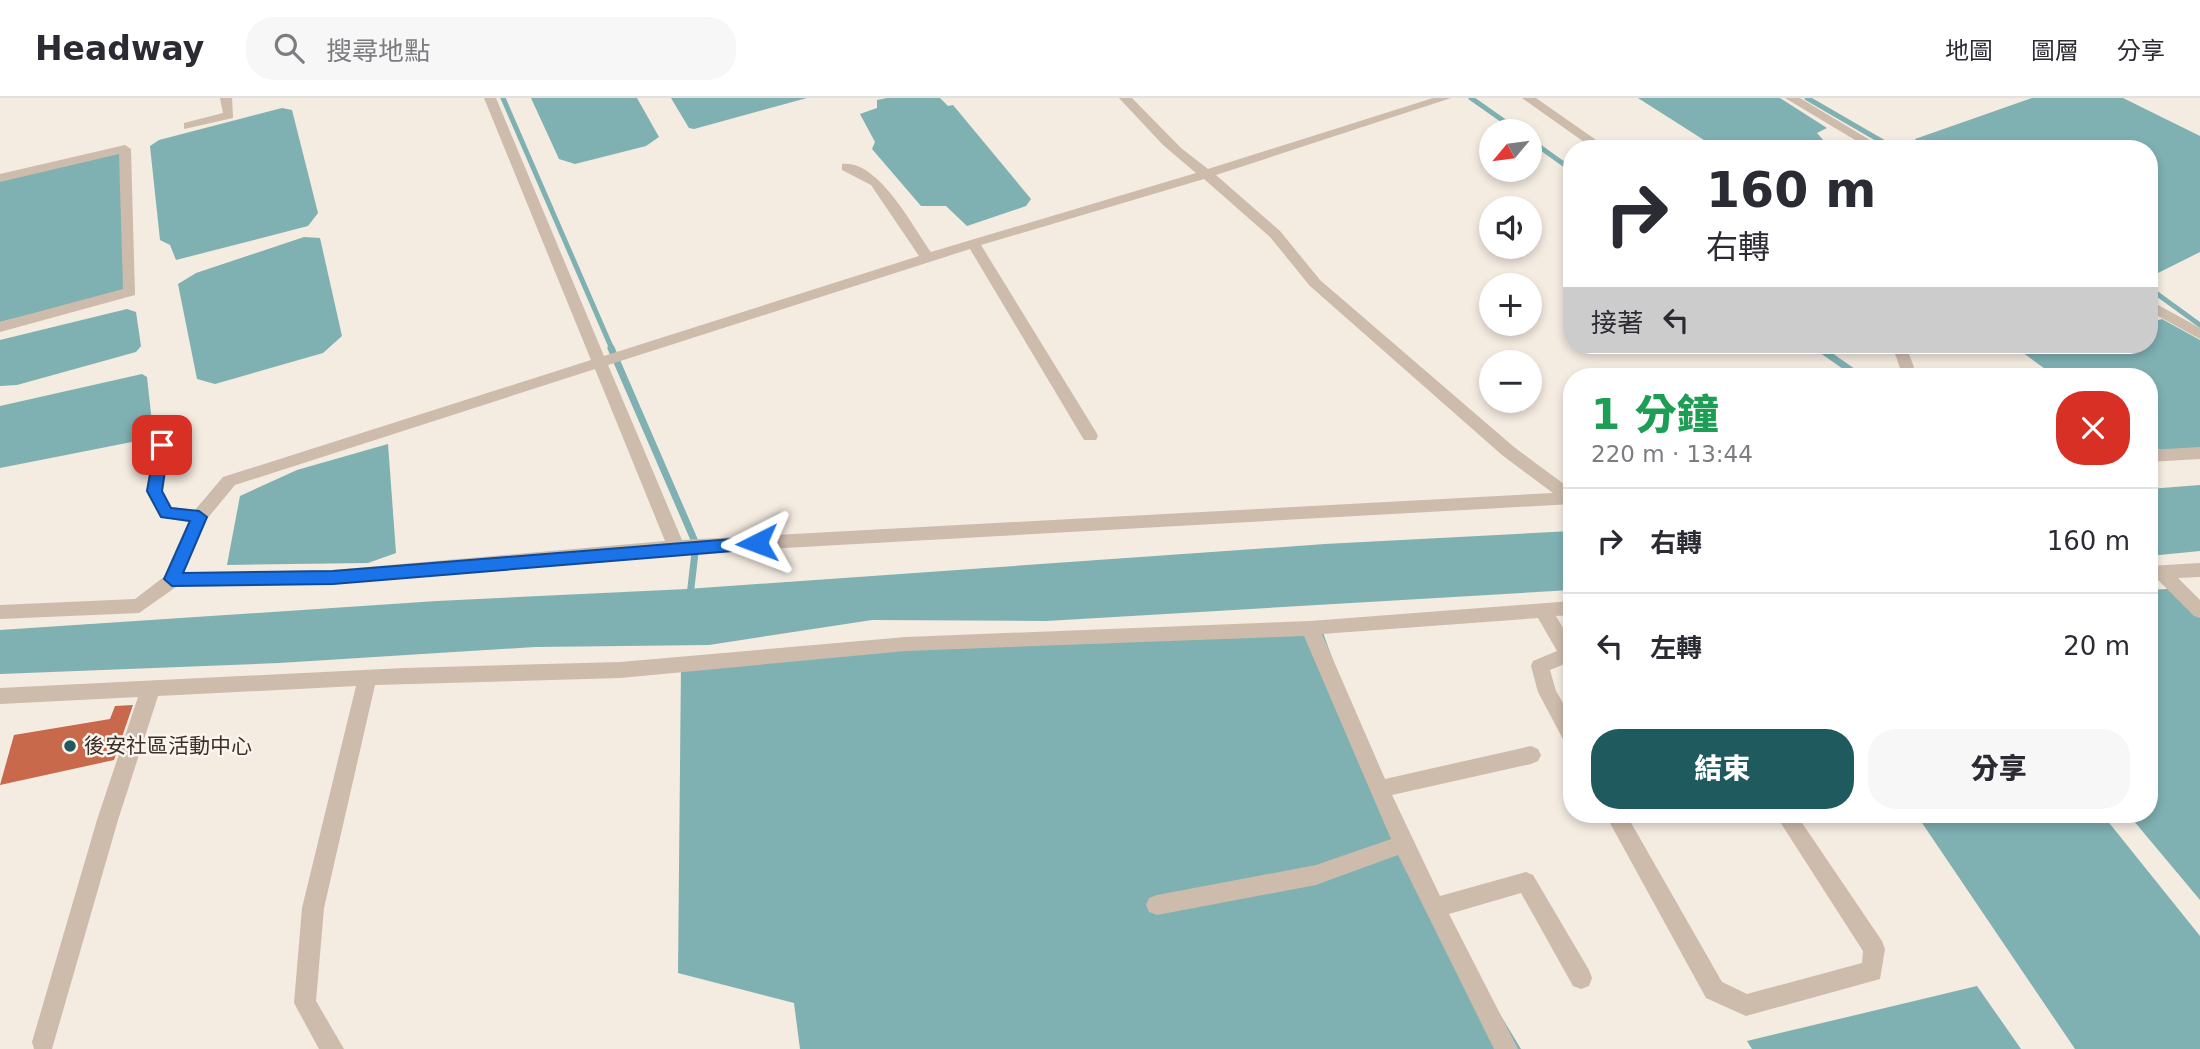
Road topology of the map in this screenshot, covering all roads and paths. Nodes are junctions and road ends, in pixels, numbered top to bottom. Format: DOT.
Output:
graph roads {
  1 [pos="226,98"];
  2 [pos="490,98"];
  3 [pos="1125,98"];
  4 [pos="1445,98"];
  5 [pos="1528,98"];
  6 [pos="1791,98"];
  7 [pos="188,125"];
  8 [pos="1590,140"];
  9 [pos="1863,140"];
  10 [pos="847,167"];
  11 [pos="1209,173"];
  12 [pos="0,178"];
  13 [pos="973,243"];
  14 [pos="928,258"];
  15 [pos="2158,310"];
  16 [pos="0,327"];
  17 [pos="2200,334"];
  18 [pos="1902,354"];
  19 [pos="601,362"];
  20 [pos="1906,367"];
  21 [pos="1090,436"];
  22 [pos="162,445"];
  23 [pos="2200,453"];
  24 [pos="2158,455"];
  25 [pos="1563,492"];
  26 [pos="1563,498"];
  27 [pos="199,517"];
  28 [pos="676,547"];
  29 [pos="2200,570"];
  30 [pos="2158,573"];
  31 [pos="2158,576"];
  32 [pos="172,579"];
  33 [pos="1563,609"];
  34 [pos="1543,610"];
  35 [pos="2200,611"];
  36 [pos="0,612"];
  37 [pos="1310,628"];
  38 [pos="1563,642"];
  39 [pos="1563,656"];
  40 [pos="367,678"];
  41 [pos="151,688"];
  42 [pos="0,695"];
  43 [pos="1563,721"];
  44 [pos="1531,755"];
  45 [pos="1380,789"];
  46 [pos="1620,823"];
  47 [pos="1791,823"];
  48 [pos="1402,844"];
  49 [pos="1157,905"];
  50 [pos="1435,908"];
  51 [pos="1581,978"];
  52 [pos="43,1042"];
  53 [pos="332,1049"];
  54 [pos="1506,1049"];
  1 -- 7 [label="street"];
  2 -- 19 [label="street"];
  3 -- 11 [label="street"];
  4 -- 11 [label="street"];
  5 -- 8 [label="street"];
  6 -- 9 [label="street"];
  10 -- 14 [label="street"];
  11 -- 13 [label="street"];
  11 -- 25 [label="street"];
  12 -- 16 [label="street"];
  13 -- 14 [label="street"];
  13 -- 21 [label="street"];
  14 -- 19 [label="street"];
  15 -- 17 [label="street"];
  18 -- 20 [label="street"];
  19 -- 27 [label="street"];
  19 -- 28 [label="street"];
  22 -- 27 [label="street"];
  23 -- 24 [label="street"];
  26 -- 28 [label="street"];
  27 -- 32 [label="street"];
  28 -- 32 [label="street"];
  29 -- 30 [label="street"];
  31 -- 35 [label="street"];
  32 -- 36 [label="street"];
  33 -- 34 [label="street"];
  34 -- 37 [label="street"];
  34 -- 38 [label="street"];
  37 -- 40 [label="street"];
  37 -- 45 [label="street"];
  39 -- 43 [label="street"];
  40 -- 41 [label="street"];
  40 -- 53 [label="street"];
  41 -- 42 [label="street"];
  41 -- 52 [label="street"];
  44 -- 45 [label="street"];
  45 -- 48 [label="street"];
  46 -- 47 [label="street"];
  48 -- 49 [label="street"];
  48 -- 50 [label="street"];
  50 -- 51 [label="street"];
  50 -- 54 [label="street"];
}
